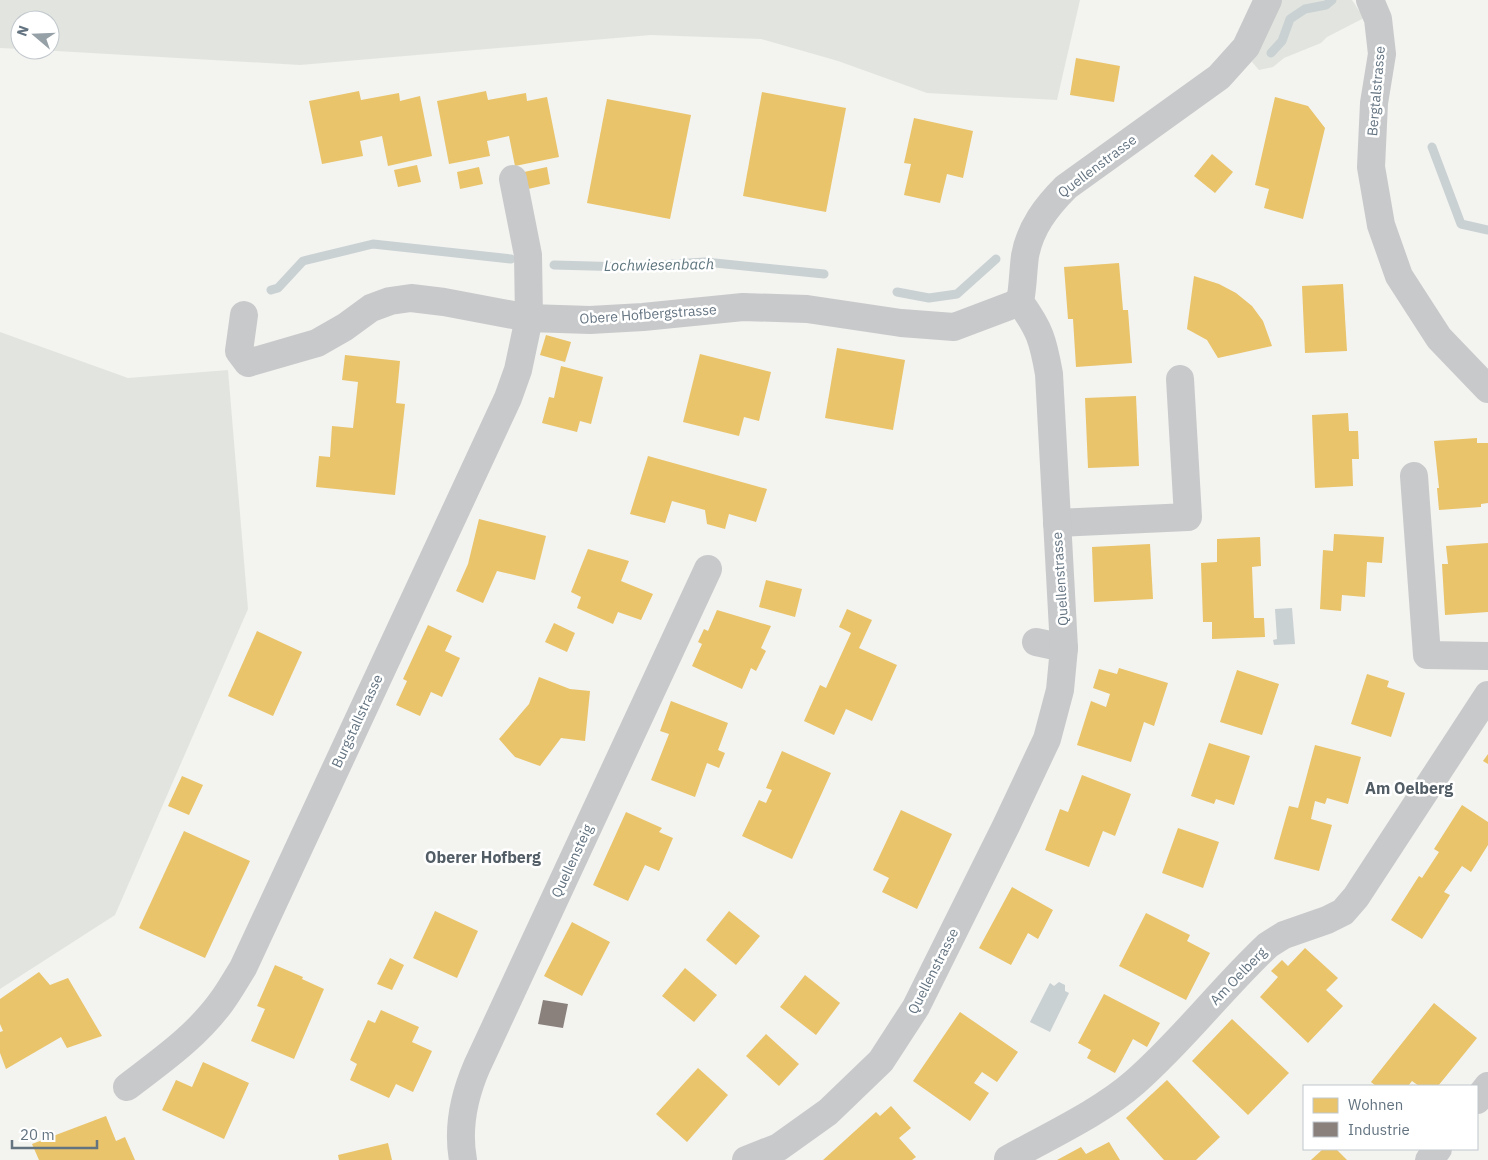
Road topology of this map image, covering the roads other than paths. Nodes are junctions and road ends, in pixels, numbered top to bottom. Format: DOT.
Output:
graph roads {
  1 [pos="1268,0"];
  2 [pos="1370,0"];
  3 [pos="514,179"];
  4 [pos="1020,302"];
  5 [pos="244,315"];
  6 [pos="529,318"];
  7 [pos="1180,379"];
  8 [pos="1488,389"];
  9 [pos="1414,476"];
  10 [pos="1057,523"];
  11 [pos="708,569"];
  12 [pos="1036,642"];
  13 [pos="1064,648"];
  14 [pos="1488,656"];
  15 [pos="1488,695"];
  16 [pos="1488,1086"];
  17 [pos="127,1087"];
  18 [pos="1478,1099"];
  19 [pos="1437,1150"];
  20 [pos="781,1154"];
  21 [pos="1008,1159"];
  22 [pos="463,1160"];
  23 [pos="746,1160"];
  24 [pos="1429,1160"];
  1 -- 4 [label="street, Quellenstrasse"];
  2 -- 8 [label="street, Bergtalstrasse"];
  3 -- 6 [label="street, Burgstallstrasse"];
  4 -- 6 [label="street, Obere Hofbergstrasse"];
  4 -- 10 [label="street, Quellenstrasse"];
  5 -- 6 [label="street, Obere Hofbergstrasse"];
  6 -- 17 [label="street, Burgstallstrasse"];
  7 -- 10 [label="street"];
  9 -- 14 [label="street"];
  10 -- 13 [label="street, Quellenstrasse"];
  11 -- 22 [label="street, Quellensteig"];
  12 -- 13 [label="street"];
  13 -- 20 [label="street, Quellenstrasse"];
  15 -- 21 [label="street, Am Oelberg"];
  16 -- 18 [label="street"];
  19 -- 24 [label="street"];
  20 -- 23 [label="street, Quellenstrasse"];
}
